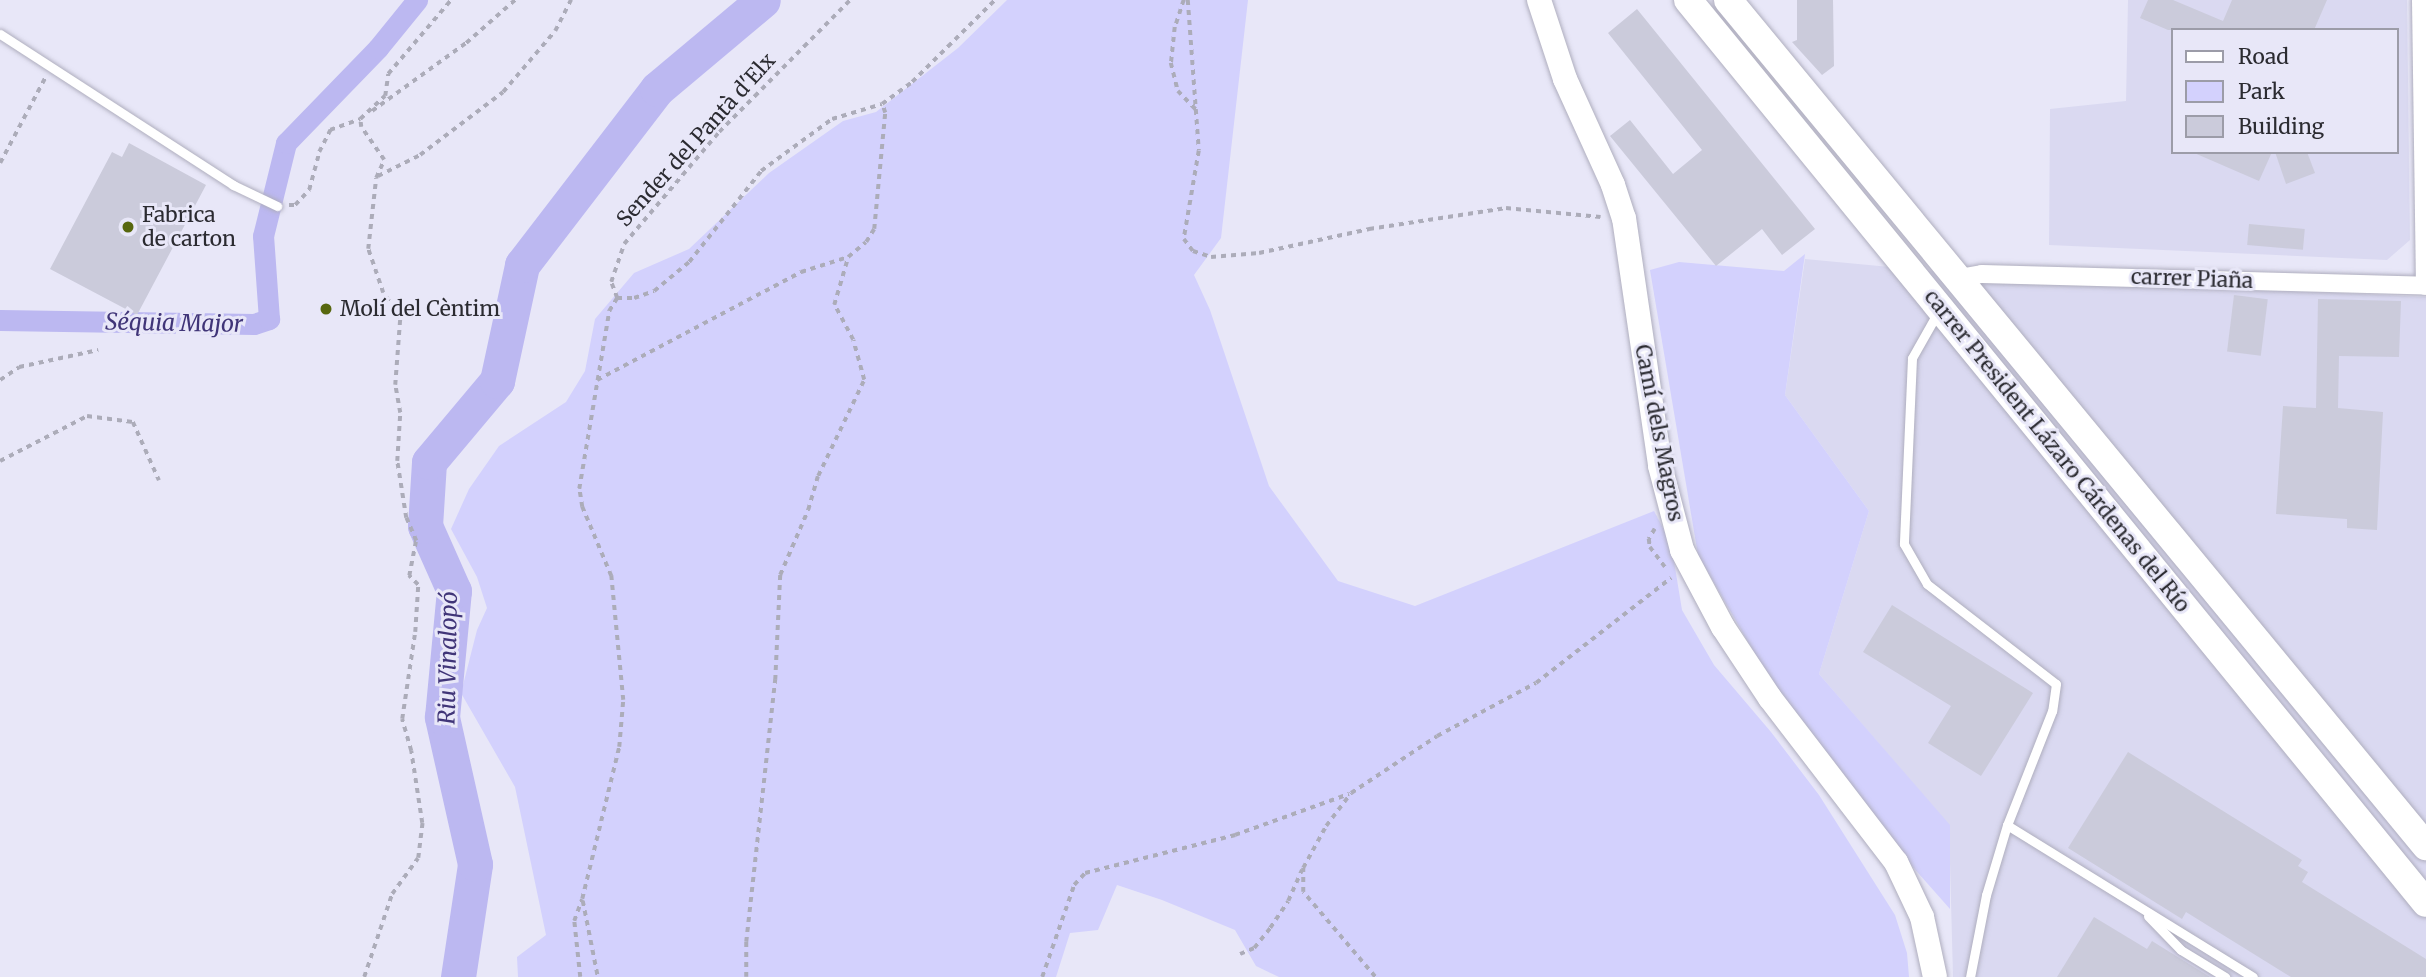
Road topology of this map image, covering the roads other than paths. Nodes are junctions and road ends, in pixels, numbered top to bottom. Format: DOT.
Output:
graph roads {
  1 [pos="1539,0"];
  2 [pos="1688,0"];
  3 [pos="1728,0"];
  4 [pos="2421,0"];
  5 [pos="0,34"];
  6 [pos="276,206"];
  7 [pos="1959,278"];
  8 [pos="2425,286"];
  9 [pos="1940,307"];
  10 [pos="2007,825"];
  11 [pos="2426,846"];
  12 [pos="2426,903"];
  13 [pos="2136,905"];
  14 [pos="1935,977"];
  15 [pos="1970,977"];
  16 [pos="2225,977"];
  17 [pos="2253,977"];
  1 -- 14 [label="street, Camí dels Magros"];
  2 -- 9 [label="main road, carrer President Lázaro Cárdenas del Río"];
  3 -- 7 [label="main road, carrer President Lázaro Cárdenas del Río"];
  4 -- 8 [label="street"];
  5 -- 6 [label="lane"];
  7 -- 8 [label="street, carrer Piaña"];
  7 -- 11 [label="main road, carrer President Lázaro Cárdenas del Río"];
  9 -- 10 [label="lane"];
  9 -- 12 [label="main road, carrer President Lázaro Cárdenas del Río"];
  10 -- 13 [label="lane"];
  10 -- 15 [label="lane"];
  13 -- 16 [label="lane"];
  13 -- 17 [label="lane"];
}
